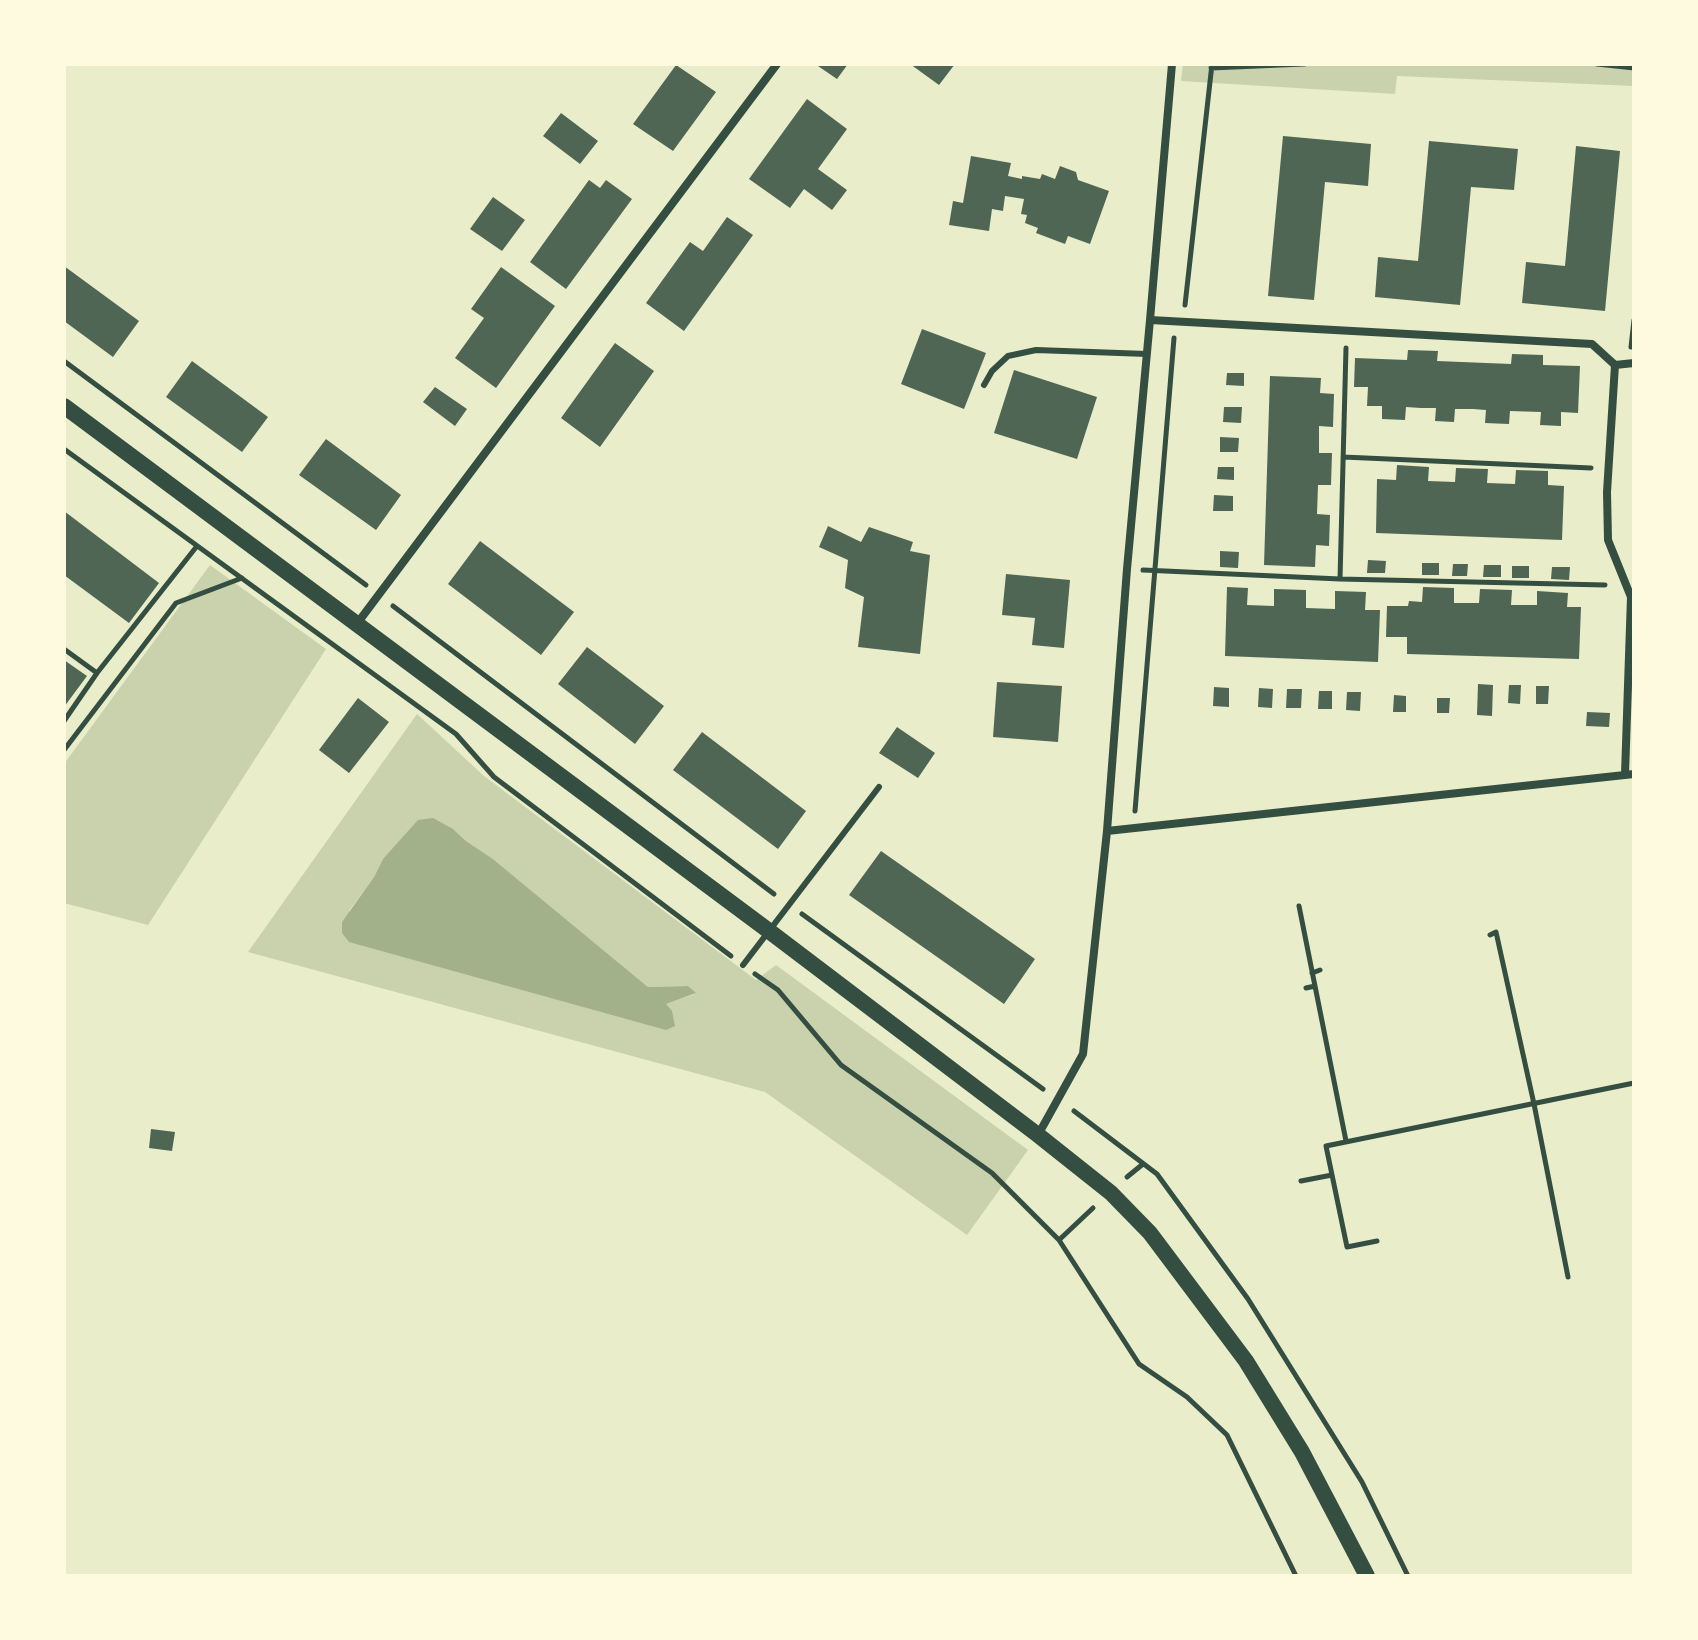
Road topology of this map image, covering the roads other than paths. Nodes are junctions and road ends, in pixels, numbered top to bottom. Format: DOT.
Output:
graph roads {
  1 [pos="777,64"];
  2 [pos="1172,64"];
  3 [pos="1150,320"];
  4 [pos="1147,354"];
  5 [pos="1634,363"];
  6 [pos="1615,365"];
  7 [pos="984,385"];
  8 [pos="64,406"];
  9 [pos="1632,597"];
  10 [pos="356,625"];
  11 [pos="1630,774"];
  12 [pos="879,787"];
  13 [pos="1107,831"];
  14 [pos="769,931"];
  15 [pos="743,965"];
  16 [pos="1038,1135"];
  17 [pos="1367,1576"];
  1 -- 10 [label="street"];
  2 -- 3 [label="street"];
  3 -- 4 [label="street"];
  3 -- 6 [label="street"];
  4 -- 7 [label="lane"];
  4 -- 13 [label="street"];
  5 -- 6 [label="street"];
  6 -- 9 [label="street"];
  8 -- 10 [label="main road"];
  9 -- 11 [label="street"];
  10 -- 14 [label="main road"];
  11 -- 13 [label="street"];
  12 -- 14 [label="lane"];
  13 -- 16 [label="street"];
  14 -- 15 [label="lane"];
  14 -- 16 [label="main road"];
  16 -- 17 [label="main road"];
}
